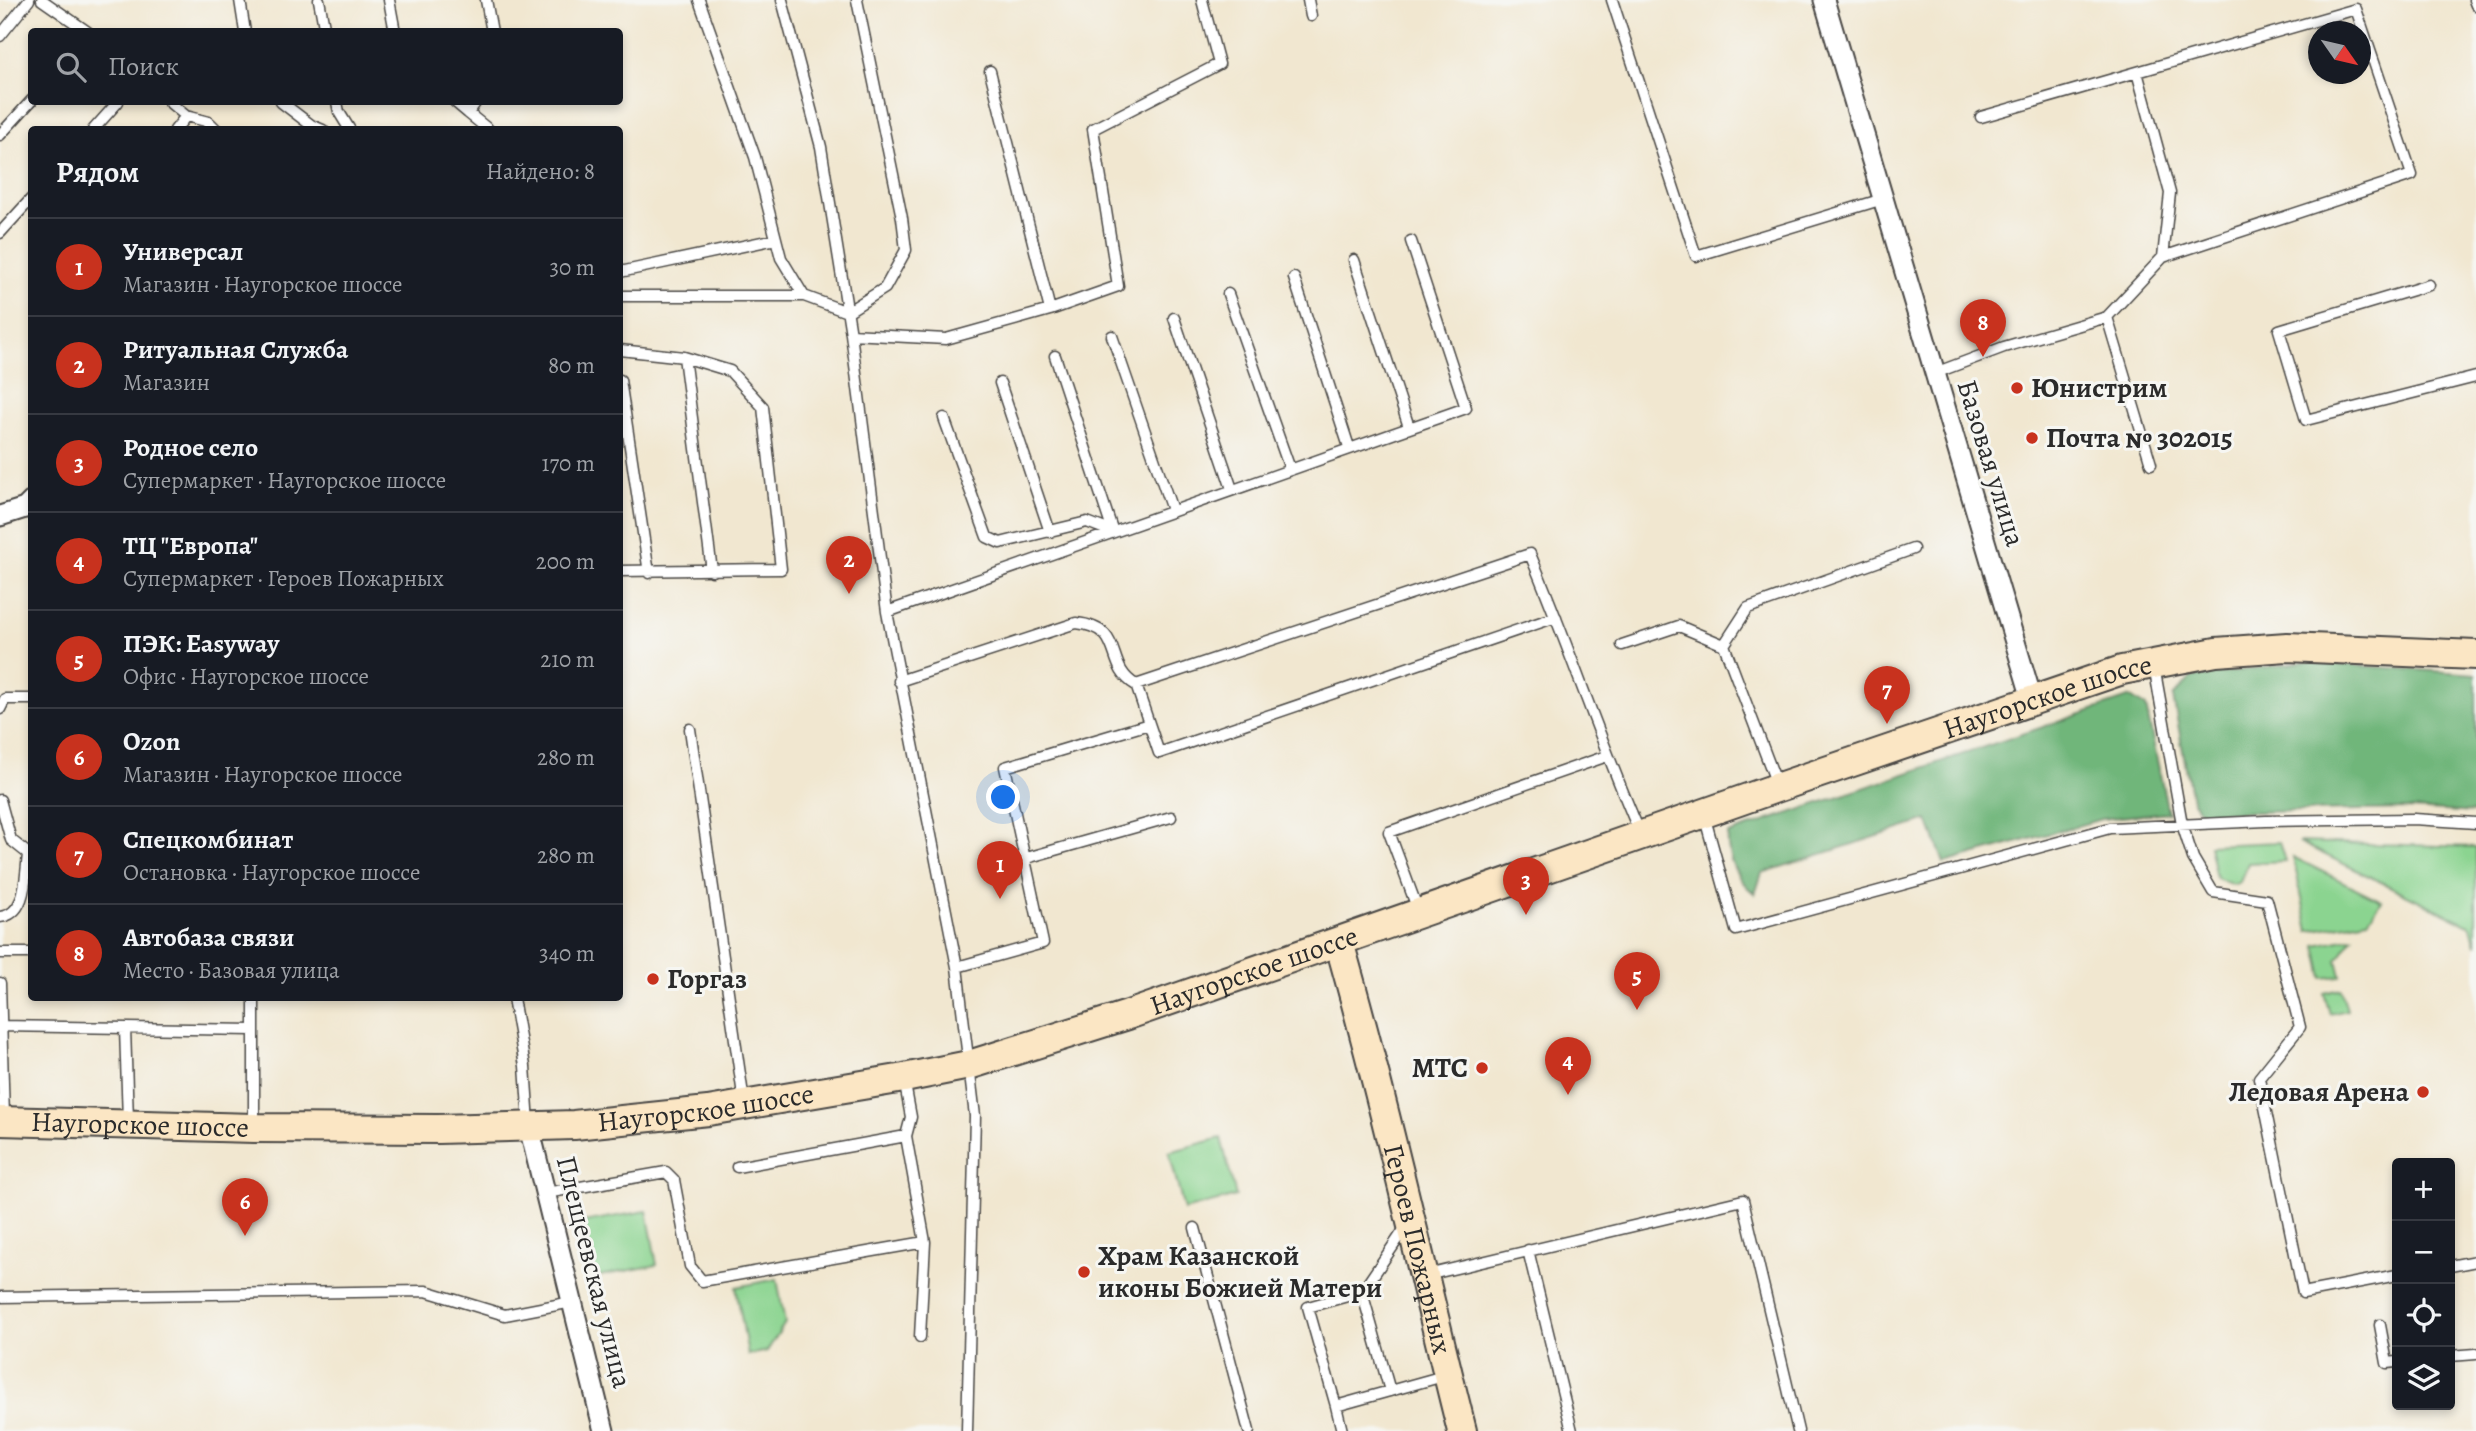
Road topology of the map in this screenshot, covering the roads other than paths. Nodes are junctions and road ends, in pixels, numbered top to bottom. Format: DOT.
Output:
graph roads {
  1 [pos="29,0"];
  2 [pos="42,0"];
  3 [pos="240,0"];
  4 [pos="320,0"];
  5 [pos="388,0"];
  6 [pos="486,0"];
  7 [pos="699,0"];
  8 [pos="782,0"];
  9 [pos="857,0"];
  10 [pos="1202,0"];
  11 [pos="1308,0"];
  12 [pos="1612,0"];
  13 [pos="1824,0"];
  14 [pos="2474,0"];
  15 [pos="2476,5"];
  16 [pos="1311,16"];
  17 [pos="82,28"];
  18 [pos="244,28"];
  19 [pos="324,28"];
  20 [pos="394,28"];
  21 [pos="491,28"];
  22 [pos="0,36"];
  23 [pos="990,71"];
  24 [pos="2137,72"];
  25 [pos="28,104"];
  26 [pos="115,105"];
  27 [pos="173,105"];
  28 [pos="285,105"];
  29 [pos="338,105"];
  30 [pos="459,105"];
  31 [pos="474,105"];
  32 [pos="468,113"];
  33 [pos="186,116"];
  34 [pos="1981,117"];
  35 [pos="97,126"];
  36 [pos="178,126"];
  37 [pos="213,126"];
  38 [pos="313,126"];
  39 [pos="348,126"];
  40 [pos="484,126"];
  41 [pos="0,135"];
  42 [pos="1883,198"];
  43 [pos="28,202"];
  44 [pos="0,233"];
  45 [pos="776,239"];
  46 [pos="1411,241"];
  47 [pos="2163,257"];
  48 [pos="1353,260"];
  49 [pos="623,271"];
  50 [pos="1294,278"];
  51 [pos="2429,285"];
  52 [pos="1228,294"];
  53 [pos="623,296"];
  54 [pos="804,296"];
  55 [pos="1050,310"];
  56 [pos="847,312"];
  57 [pos="2107,317"];
  58 [pos="1174,318"];
  59 [pos="851,334"];
  60 [pos="1112,335"];
  61 [pos="623,350"];
  62 [pos="1055,356"];
  63 [pos="684,357"];
  64 [pos="1934,373"];
  65 [pos="2476,377"];
  66 [pos="1000,383"];
  67 [pos="623,400"];
  68 [pos="944,418"];
  69 [pos="1409,427"];
  70 [pos="1349,447"];
  71 [pos="2151,464"];
  72 [pos="1290,469"];
  73 [pos="1232,489"];
  74 [pos="28,505"];
  75 [pos="1172,510"];
  76 [pos="0,516"];
  77 [pos="1050,532"];
  78 [pos="1113,532"];
  79 [pos="1913,549"];
  80 [pos="623,571"];
  81 [pos="712,571"];
  82 [pos="649,573"];
  83 [pos="887,612"];
  84 [pos="1556,617"];
  85 [pos="1622,645"];
  86 [pos="1724,645"];
  87 [pos="2476,654"];
  88 [pos="2153,662"];
  89 [pos="899,681"];
  90 [pos="1136,685"];
  91 [pos="28,699"];
  92 [pos="2032,699"];
  93 [pos="0,709"];
  94 [pos="1149,724"];
  95 [pos="690,729"];
  96 [pos="1607,756"];
  97 [pos="1779,787"];
  98 [pos="0,800"];
  99 [pos="1703,814"];
  100 [pos="1171,817"];
  101 [pos="2476,823"];
  102 [pos="2182,824"];
  103 [pos="1642,836"];
  104 [pos="28,854"];
  105 [pos="1023,859"];
  106 [pos="28,866"];
  107 [pos="1419,914"];
  108 [pos="0,917"];
  109 [pos="1339,942"];
  110 [pos="0,953"];
  111 [pos="28,953"];
  112 [pos="957,967"];
  113 [pos="0,983"];
  114 [pos="254,1001"];
  115 [pos="514,1001"];
  116 [pos="1,1026"];
  117 [pos="125,1028"];
  118 [pos="253,1030"];
  119 [pos="969,1065"];
  120 [pos="904,1079"];
  121 [pos="744,1106"];
  122 [pos="2,1121"];
  123 [pos="128,1125"];
  124 [pos="529,1127"];
  125 [pos="254,1128"];
  126 [pos="906,1136"];
  127 [pos="737,1167"];
  128 [pos="546,1193"];
  129 [pos="1410,1221"];
  130 [pos="1195,1228"];
  131 [pos="925,1242"];
  132 [pos="1528,1250"];
  133 [pos="2476,1261"];
  134 [pos="2455,1265"];
  135 [pos="1423,1276"];
  136 [pos="2392,1277"];
  137 [pos="1362,1292"];
  138 [pos="0,1297"];
  139 [pos="572,1301"];
  140 [pos="2380,1325"];
  141 [pos="920,1336"];
  142 [pos="2476,1354"];
  143 [pos="2455,1356"];
  144 [pos="2392,1362"];
  145 [pos="1448,1375"];
  146 [pos="1390,1391"];
  147 [pos="1336,1406"];
  148 [pos="604,1431"];
  149 [pos="967,1431"];
  150 [pos="1249,1431"];
  151 [pos="1342,1431"];
  152 [pos="1462,1431"];
  153 [pos="1572,1431"];
  154 [pos="1798,1431"];
  1 -- 22 [label="lane"];
  2 -- 17 [label="lane"];
  3 -- 18 [label="lane"];
  4 -- 19 [label="lane"];
  5 -- 20 [label="lane"];
  6 -- 21 [label="lane"];
  7 -- 45 [label="lane"];
  8 -- 56 [label="lane"];
  9 -- 56 [label="lane"];
  10 -- 55 [label="lane"];
  11 -- 16 [label="lane"];
  12 -- 42 [label="lane"];
  13 -- 42 [label="street, Базовая улица"];
  14 -- 15 [label="lane"];
  23 -- 55 [label="lane"];
  24 -- 34 [label="lane"];
  24 -- 47 [label="lane"];
  24 -- 47 [label="lane"];
  25 -- 41 [label="lane"];
  26 -- 35 [label="lane"];
  27 -- 33 [label="lane"];
  28 -- 38 [label="lane"];
  29 -- 39 [label="lane"];
  30 -- 32 [label="lane"];
  31 -- 32 [label="lane"];
  32 -- 40 [label="lane"];
  33 -- 36 [label="lane"];
  33 -- 37 [label="lane"];
  42 -- 64 [label="street, Базовая улица"];
  43 -- 44 [label="lane"];
  45 -- 49 [label="lane"];
  45 -- 54 [label="lane"];
  46 -- 69 [label="lane"];
  47 -- 57 [label="lane"];
  48 -- 69 [label="lane"];
  50 -- 70 [label="lane"];
  51 -- 65 [label="lane"];
  52 -- 72 [label="lane"];
  53 -- 54 [label="lane"];
  54 -- 56 [label="lane"];
  55 -- 59 [label="lane"];
  56 -- 59 [label="lane"];
  57 -- 64 [label="lane"];
  57 -- 71 [label="lane"];
  58 -- 73 [label="lane"];
  59 -- 83 [label="lane"];
  60 -- 75 [label="lane"];
  61 -- 63 [label="lane"];
  62 -- 78 [label="lane"];
  63 -- 81 [label="lane"];
  63 -- 81 [label="lane"];
  64 -- 92 [label="street, Базовая улица"];
  66 -- 77 [label="lane"];
  67 -- 82 [label="lane"];
  68 -- 77 [label="lane"];
  69 -- 70 [label="lane"];
  70 -- 72 [label="lane"];
  72 -- 73 [label="lane"];
  73 -- 75 [label="lane"];
  74 -- 76 [label="street"];
  75 -- 78 [label="lane"];
  77 -- 78 [label="lane"];
  78 -- 83 [label="lane"];
  79 -- 86 [label="lane"];
  80 -- 82 [label="lane"];
  81 -- 82 [label="lane"];
  83 -- 89 [label="lane"];
  84 -- 90 [label="lane"];
  84 -- 94 [label="lane"];
  84 -- 96 [label="lane"];
  85 -- 86 [label="lane"];
  86 -- 97 [label="lane"];
  87 -- 88 [label="main road, Наугорское шоссе"];
  88 -- 92 [label="main road, Наугорское шоссе"];
  88 -- 102 [label="lane"];
  89 -- 90 [label="lane"];
  89 -- 112 [label="lane"];
  90 -- 94 [label="lane"];
  91 -- 93 [label="lane"];
  92 -- 97 [label="main road, Наугорское шоссе"];
  94 -- 105 [label="lane"];
  95 -- 121 [label="lane"];
  96 -- 103 [label="lane"];
  96 -- 107 [label="lane"];
  97 -- 99 [label="main road, Наугорское шоссе"];
  98 -- 104 [label="lane"];
  99 -- 102 [label="lane"];
  99 -- 103 [label="main road, Наугорское шоссе"];
  100 -- 105 [label="lane"];
  101 -- 102 [label="lane"];
  102 -- 136 [label="lane"];
  103 -- 107 [label="main road, Наугорское шоссе"];
  105 -- 112 [label="lane"];
  106 -- 108 [label="lane"];
  107 -- 109 [label="main road, Наугорское шоссе"];
  109 -- 119 [label="main road, Наугорское шоссе"];
  109 -- 129 [label="main road, Героев Пожарных"];
  110 -- 111 [label="lane"];
  112 -- 119 [label="lane"];
  113 -- 116 [label="lane"];
  114 -- 118 [label="lane"];
  115 -- 124 [label="lane"];
  116 -- 117 [label="lane"];
  116 -- 122 [label="lane"];
  117 -- 118 [label="lane"];
  117 -- 123 [label="lane"];
  118 -- 125 [label="lane"];
  119 -- 120 [label="main road, Наугорское шоссе"];
  119 -- 149 [label="lane"];
  120 -- 121 [label="main road, Наугорское шоссе"];
  120 -- 126 [label="lane"];
  121 -- 124 [label="main road, Наугорское шоссе"];
  122 -- 123 [label="main road, Наугорское шоссе"];
  123 -- 125 [label="main road, Наугорское шоссе"];
  124 -- 125 [label="main road, Наугорское шоссе"];
  124 -- 128 [label="street, Плещеевская улица"];
  126 -- 127 [label="lane"];
  126 -- 131 [label="lane"];
  128 -- 131 [label="lane"];
  128 -- 139 [label="street, Плещеевская улица"];
  129 -- 135 [label="main road, Героев Пожарных"];
  129 -- 137 [label="lane"];
  130 -- 150 [label="lane"];
  131 -- 141 [label="lane"];
  132 -- 135 [label="lane"];
  132 -- 153 [label="lane"];
  132 -- 154 [label="lane"];
  133 -- 134 [label="lane"];
  135 -- 145 [label="main road, Героев Пожарных"];
  137 -- 146 [label="lane"];
  137 -- 147 [label="lane"];
  138 -- 139 [label="lane"];
  139 -- 148 [label="street, Плещеевская улица"];
  140 -- 144 [label="lane"];
  142 -- 143 [label="lane"];
  145 -- 146 [label="lane"];
  145 -- 152 [label="main road, Героев Пожарных"];
  146 -- 147 [label="lane"];
  147 -- 151 [label="lane"];
}
